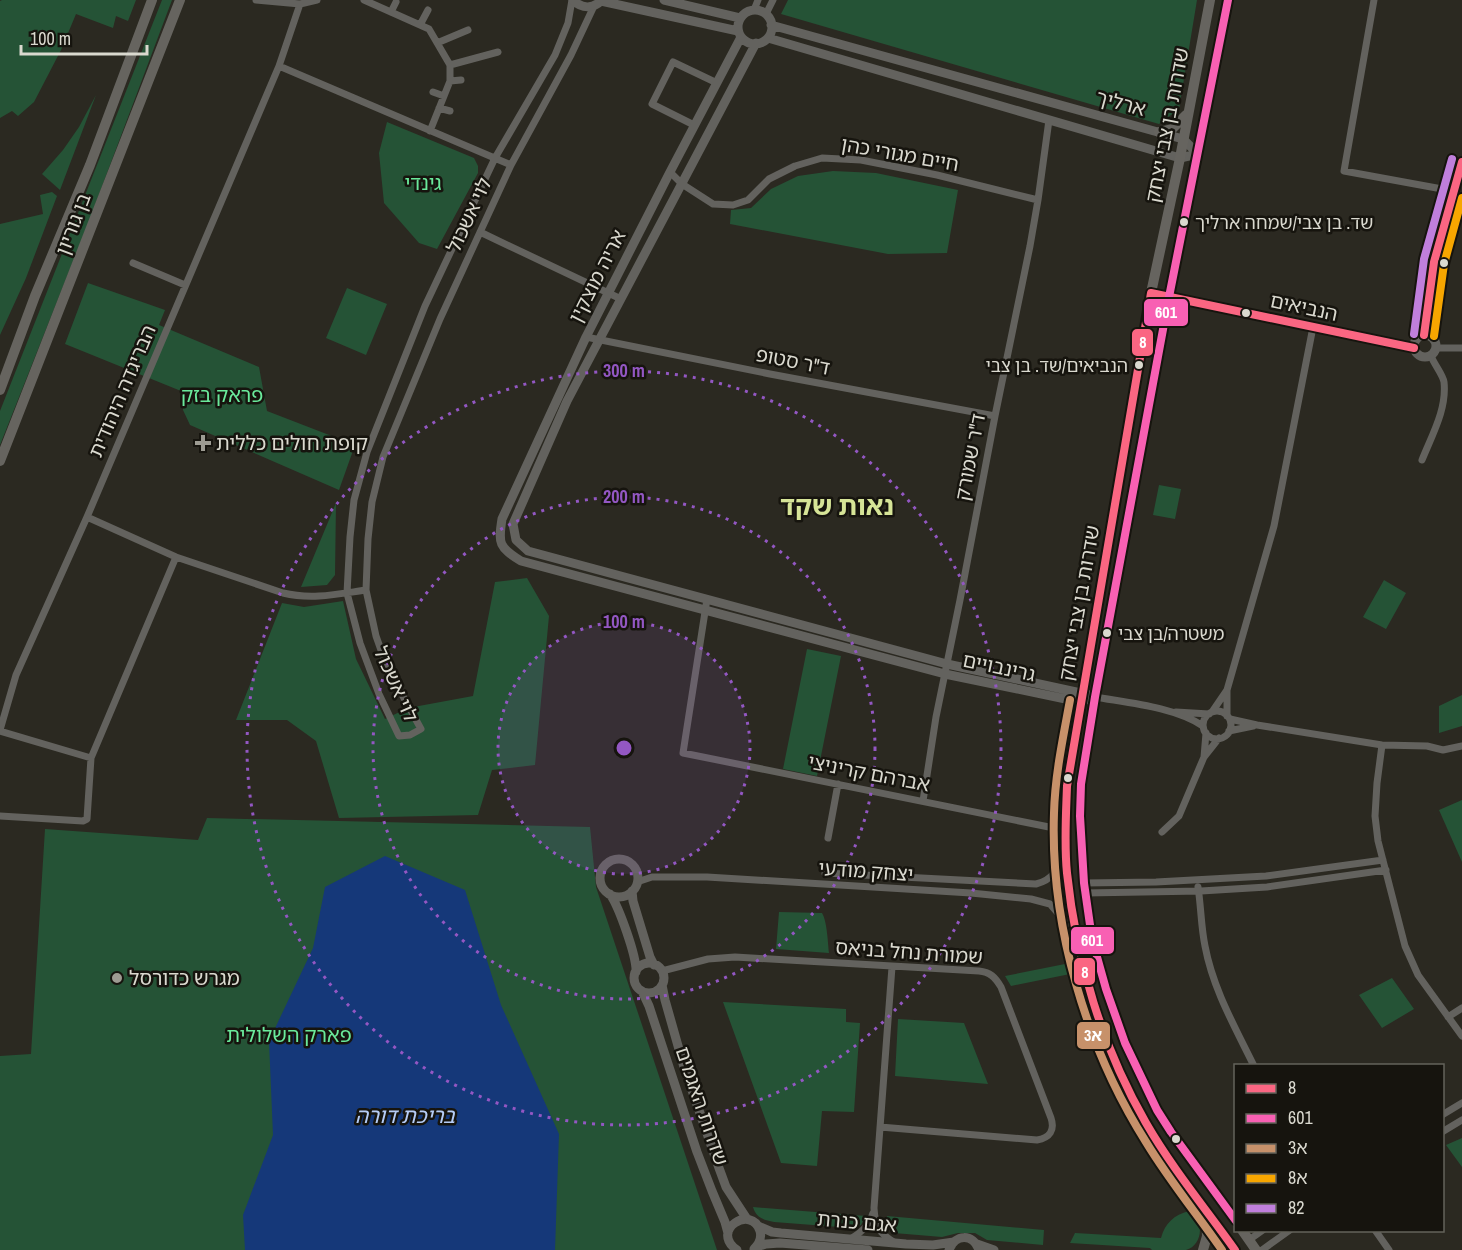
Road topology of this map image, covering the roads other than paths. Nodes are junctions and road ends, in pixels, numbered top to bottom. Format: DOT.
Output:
graph roads {
  1 [pos="152,0"];
  2 [pos="180,0"];
  3 [pos="256,0"];
  4 [pos="317,0"];
  5 [pos="364,0"];
  6 [pos="572,0"];
  7 [pos="664,0"];
  8 [pos="758,0"];
  9 [pos="773,0"];
  10 [pos="1210,0"];
  11 [pos="1228,0"];
  12 [pos="1374,0"];
  13 [pos="396,2"];
  14 [pos="599,2"];
  15 [pos="300,4"];
  16 [pos="428,10"];
  17 [pos="754,10"];
  18 [pos="391,12"];
  19 [pos="766,14"];
  20 [pos="740,18"];
  21 [pos="420,24"];
  22 [pos="771,24"];
  23 [pos="468,30"];
  24 [pos="740,34"];
  25 [pos="768,38"];
  26 [pos="437,43"];
  27 [pos="756,44"];
  28 [pos="498,52"];
  29 [pos="450,65"];
  30 [pos="279,66"];
  31 [pos="461,80"];
  32 [pos="450,81"];
  33 [pos="717,83"];
  34 [pos="433,92"];
  35 [pos="444,96"];
  36 [pos="439,108"];
  37 [pos="450,111"];
  38 [pos="1188,112"];
  39 [pos="1049,120"];
  40 [pos="694,125"];
  41 [pos="430,130"];
  42 [pos="1159,132"];
  43 [pos="1183,139"];
  44 [pos="1198,154"];
  45 [pos="495,158"];
  46 [pos="1180,158"];
  47 [pos="1462,162"];
  48 [pos="511,165"];
  49 [pos="670,172"];
  50 [pos="682,183"];
  51 [pos="1453,191"];
  52 [pos="1038,200"];
  53 [pos="480,232"];
  54 [pos="133,263"];
  55 [pos="186,285"];
  56 [pos="609,293"];
  57 [pos="1151,293"];
  58 [pos="1169,297"];
  59 [pos="621,299"];
  60 [pos="1313,327"];
  61 [pos="1424,335"];
  62 [pos="586,338"];
  63 [pos="600,340"];
  64 [pos="1414,348"];
  65 [pos="1462,348"];
  66 [pos="1434,352"];
  67 [pos="0,390"];
  68 [pos="995,416"];
  69 [pos="1422,460"];
  70 [pos="0,461"];
  71 [pos="87,517"];
  72 [pos="499,537"];
  73 [pos="516,540"];
  74 [pos="176,557"];
  75 [pos="366,591"];
  76 [pos="347,593"];
  77 [pos="706,604"];
  78 [pos="946,669"];
  79 [pos="1227,690"];
  80 [pos="1095,696"];
  81 [pos="1081,697"];
  82 [pos="1167,711"];
  83 [pos="1211,713"];
  84 [pos="1229,717"];
  85 [pos="1257,725"];
  86 [pos="1205,729"];
  87 [pos="0,731"];
  88 [pos="1229,731"];
  89 [pos="1219,738"];
  90 [pos="1382,745"];
  91 [pos="1462,746"];
  92 [pos="1204,757"];
  93 [pos="91,758"];
  94 [pos="838,784"];
  95 [pos="923,801"];
  96 [pos="0,816"];
  97 [pos="1049,826"];
  98 [pos="1162,832"];
  99 [pos="828,838"];
  100 [pos="1064,847"];
  101 [pos="1383,860"];
  102 [pos="1386,870"];
  103 [pos="825,873"];
  104 [pos="937,878"];
  105 [pos="1197,880"];
  106 [pos="634,886"];
  107 [pos="1084,888"];
  108 [pos="924,891"];
  109 [pos="1199,891"];
  110 [pos="610,894"];
  111 [pos="1077,938"];
  112 [pos="892,967"];
  113 [pos="658,968"];
  114 [pos="636,972"];
  115 [pos="662,985"];
  116 [pos="642,991"];
  117 [pos="1462,1008"];
  118 [pos="1448,1017"];
  119 [pos="1462,1036"];
  120 [pos="1253,1064"];
  121 [pos="1462,1103"];
  122 [pos="1444,1114"];
  123 [pos="1462,1120"];
  124 [pos="880,1127"];
  125 [pos="1444,1131"];
  126 [pos="874,1208"];
  127 [pos="1206,1210"];
  128 [pos="747,1219"];
  129 [pos="1234,1219"];
  130 [pos="758,1226"];
  131 [pos="1243,1232"];
  132 [pos="1260,1232"];
  133 [pos="1287,1232"];
  134 [pos="1376,1232"];
  135 [pos="728,1233"];
  136 [pos="850,1239"];
  137 [pos="1249,1240"];
  138 [pos="896,1243"];
  139 [pos="951,1246"];
  140 [pos="978,1247"];
  141 [pos="754,1248"];
  142 [pos="734,1249"];
  143 [pos="868,1250"];
  144 [pos="994,1250"];
  145 [pos="1203,1250"];
  146 [pos="1235,1250"];
  147 [pos="1256,1250"];
  148 [pos="1262,1250"];
  149 [pos="1389,1250"];
  1 -- 67 [label="main road, בן גוריון"];
  2 -- 70 [label="main road, בן גוריון"];
  3 -- 15 [label="street"];
  4 -- 15 [label="street"];
  5 -- 18 [label="street"];
  6 -- 14 [label="street"];
  6 -- 45 [label="street, לוי אשכול"];
  7 -- 20 [label="street"];
  8 -- 17 [label="street"];
  9 -- 19 [label="street"];
  10 -- 38 [label="main road, שדרות בן צבי יצחק"];
  11 -- 44 [label="main road, שדרות בן צבי יצחק"];
  12 -- 51 [label="street"];
  13 -- 18 [label="street"];
  14 -- 24 [label="street"];
  14 -- 48 [label="street, לוי אשכול"];
  15 -- 30 [label="street, הבריגדה היהודית"];
  16 -- 21 [label="street"];
  17 -- 19 [label="street"];
  17 -- 20 [label="street"];
  18 -- 21 [label="street"];
  19 -- 22 [label="street"];
  20 -- 24 [label="street"];
  21 -- 26 [label="street"];
  22 -- 25 [label="street"];
  22 -- 42 [label="street, ארליך"];
  23 -- 26 [label="street"];
  24 -- 27 [label="street"];
  24 -- 33 [label="street, אריה מוצקין"];
  25 -- 27 [label="street"];
  25 -- 39 [label="street, ארליך"];
  26 -- 29 [label="street"];
  27 -- 50 [label="street, אריה מוצקין"];
  28 -- 29 [label="street"];
  29 -- 32 [label="street"];
  30 -- 41 [label="street"];
  30 -- 55 [label="street, הבריגדה היהודית"];
  31 -- 32 [label="street"];
  32 -- 35 [label="street"];
  33 -- 40 [label="street, אריה מוצקין"];
  33 -- 40 [label="street"];
  34 -- 35 [label="street"];
  35 -- 36 [label="street"];
  36 -- 37 [label="street"];
  36 -- 41 [label="street"];
  38 -- 42 [label="main road"];
  38 -- 43 [label="main road, שדרות בן צבי יצחק"];
  39 -- 46 [label="street, ארליך"];
  39 -- 52 [label="street, ד\"ר שמורק"];
  40 -- 49 [label="street, אריה מוצקין"];
  41 -- 45 [label="street"];
  42 -- 43 [label="street, ארליך"];
  43 -- 44 [label="street, ארליך"];
  43 -- 46 [label="main road, שדרות בן צבי יצחק"];
  44 -- 46 [label="street, ארליך"];
  44 -- 58 [label="main road, שדרות בן צבי יצחק"];
  45 -- 48 [label="street"];
  45 -- 76 [label="street, לוי אשכול"];
  46 -- 57 [label="main road, שדרות בן צבי יצחק"];
  47 -- 51 [label="street"];
  48 -- 53 [label="street, לוי אשכול"];
  49 -- 50 [label="street, חיים מגורי כהן"];
  49 -- 56 [label="street, אריה מוצקין"];
  50 -- 52 [label="street, חיים מגורי כהן"];
  50 -- 59 [label="street, אריה מוצקין"];
  51 -- 61 [label="street"];
  52 -- 68 [label="street, ד\"ר שמורק"];
  53 -- 56 [label="street"];
  53 -- 75 [label="street, לוי אשכול"];
  54 -- 55 [label="street"];
  55 -- 71 [label="street, הבריגדה היהודית"];
  56 -- 59 [label="street"];
  56 -- 62 [label="street, אריה מוצקין"];
  57 -- 58 [label="street, הנביאים"];
  57 -- 81 [label="main road, שדרות בן צבי יצחק"];
  58 -- 60 [label="street, הנביאים"];
  58 -- 80 [label="main road, שדרות בן צבי יצחק"];
  59 -- 63 [label="street, אריה מוצקין"];
  60 -- 64 [label="street, הנביאים"];
  60 -- 79 [label="street"];
  61 -- 64 [label="street"];
  61 -- 66 [label="street"];
  62 -- 63 [label="street, ד\"ר סטופ"];
  62 -- 72 [label="street, אריה מוצקין"];
  63 -- 68 [label="street, ד\"ר סטופ"];
  63 -- 73 [label="street, אריה מוצקין"];
  64 -- 66 [label="street"];
  65 -- 66 [label="street"];
  66 -- 69 [label="street"];
  68 -- 78 [label="street, ד\"ר שמורק"];
  71 -- 74 [label="street"];
  71 -- 87 [label="street, הבריגדה היהודית"];
  72 -- 77 [label="street, גרינבויים"];
  73 -- 77 [label="street, גרינבויים"];
  74 -- 76 [label="street"];
  74 -- 93 [label="street"];
  75 -- 76 [label="street"];
  75 -- 76 [label="street, לוי אשכול"];
  77 -- 78 [label="street, גרינבויים"];
  77 -- 94 [label="street, אברהם קריניצי"];
  78 -- 81 [label="street, גרינבויים"];
  78 -- 95 [label="street, ד\"ר שמורק"];
  79 -- 83 [label="street"];
  79 -- 84 [label="street"];
  80 -- 81 [label="street, גרינבויים"];
  80 -- 82 [label="street"];
  80 -- 107 [label="main road, שדרות בן צבי יצחק"];
  81 -- 100 [label="main road, שדרות בן צבי יצחק"];
  82 -- 83 [label="street"];
  82 -- 86 [label="street"];
  83 -- 84 [label="street"];
  83 -- 86 [label="street"];
  84 -- 85 [label="street"];
  84 -- 88 [label="street"];
  85 -- 88 [label="street"];
  85 -- 90 [label="street"];
  86 -- 89 [label="street"];
  86 -- 92 [label="street"];
  87 -- 93 [label="street, הבריגדה היהודית"];
  88 -- 89 [label="street"];
  89 -- 92 [label="street"];
  90 -- 91 [label="street"];
  90 -- 101 [label="street"];
  92 -- 98 [label="street"];
  93 -- 96 [label="street"];
  94 -- 95 [label="street, אברהם קריניצי"];
  94 -- 99 [label="street"];
  95 -- 97 [label="street, אברהם קריניצי"];
  100 -- 104 [label="street, יצחק מודעי"];
  100 -- 111 [label="main road, שדרות בן צבי יצחק"];
  101 -- 102 [label="street"];
  101 -- 105 [label="street"];
  102 -- 109 [label="street"];
  102 -- 118 [label="street"];
  103 -- 104 [label="street, יצחק מודעי"];
  104 -- 108 [label="street"];
  105 -- 107 [label="street"];
  105 -- 109 [label="street"];
  106 -- 108 [label="street, יצחק מודעי"];
  106 -- 110 [label="street"];
  106 -- 110 [label="street"];
  106 -- 113 [label="street"];
  107 -- 109 [label="street"];
  107 -- 129 [label="main road, שדרות בן צבי יצחק"];
  108 -- 111 [label="street, יצחק מודעי"];
  109 -- 120 [label="street"];
  110 -- 114 [label="street"];
  111 -- 127 [label="main road, שדרות בן צבי יצחק"];
  112 -- 113 [label="street, שמורת נחל בניאס"];
  112 -- 124 [label="street"];
  112 -- 124 [label="street, שמורת נחל בניאס"];
  113 -- 114 [label="street"];
  113 -- 115 [label="street"];
  114 -- 116 [label="street"];
  115 -- 116 [label="street"];
  115 -- 128 [label="street, שדרות האגמים"];
  116 -- 135 [label="street, שדרות האגמים"];
  117 -- 118 [label="street"];
  118 -- 119 [label="street"];
  121 -- 122 [label="street"];
  123 -- 125 [label="street"];
  124 -- 126 [label="street"];
  126 -- 136 [label="street"];
  126 -- 138 [label="street"];
  127 -- 145 [label="main road"];
  127 -- 146 [label="main road, שדרות בן צבי יצחק"];
  128 -- 130 [label="street, אגם כנרת"];
  128 -- 135 [label="street"];
  130 -- 136 [label="street, אגם כנרת"];
  130 -- 141 [label="street"];
  131 -- 137 [label="main road"];
  132 -- 137 [label="street"];
  133 -- 148 [label="street"];
  134 -- 149 [label="street"];
  135 -- 142 [label="street, שדרות האגמים"];
  136 -- 138 [label="street, אגם כנרת"];
  137 -- 146 [label="street"];
  137 -- 147 [label="main road"];
  138 -- 139 [label="street, אגם כנרת"];
  139 -- 140 [label="street, אגם כנרת"];
  140 -- 144 [label="street"];
  141 -- 143 [label="street, אגם כנרת"];
}
